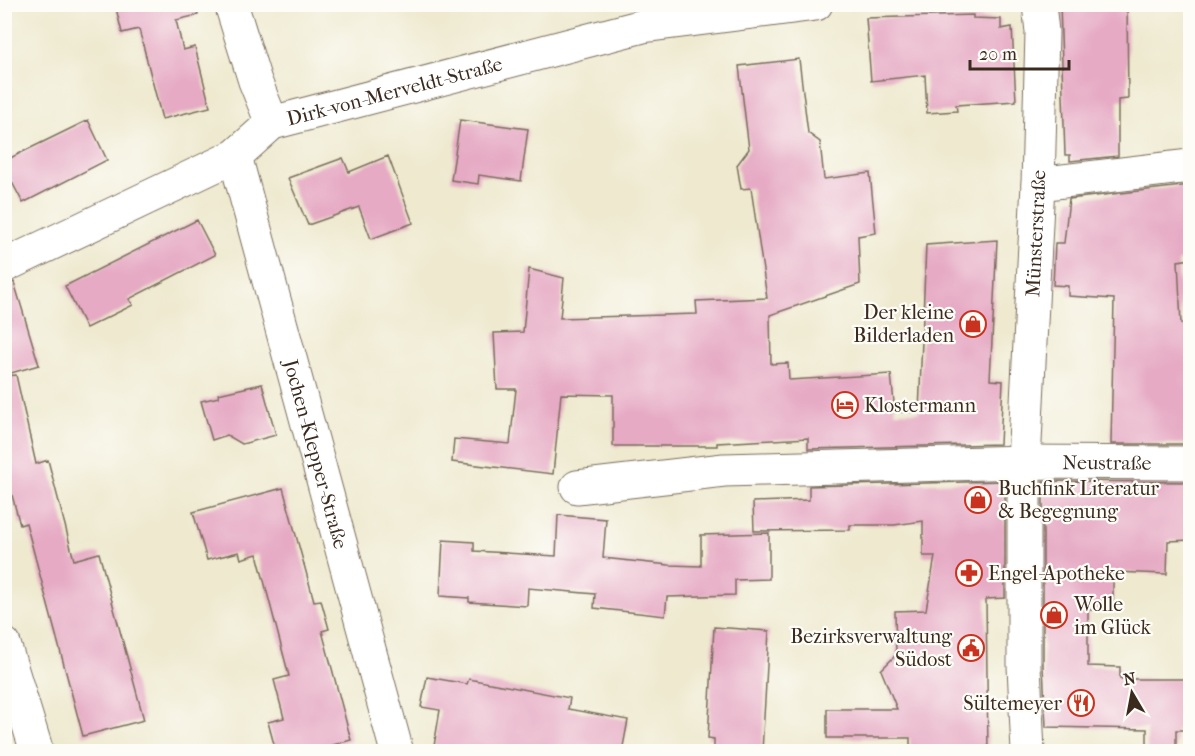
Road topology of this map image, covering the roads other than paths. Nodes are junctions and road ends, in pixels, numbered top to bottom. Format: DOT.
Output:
graph roads {
  1 [pos="231,4"];
  2 [pos="816,4"];
  3 [pos="1039,4"];
  4 [pos="272,123"];
  5 [pos="234,156"];
  6 [pos="1191,166"];
  7 [pos="1038,184"];
  8 [pos="4,267"];
  9 [pos="1024,462"];
  10 [pos="1191,463"];
  11 [pos="577,487"];
  12 [pos="4,644"];
  13 [pos="37,752"];
  14 [pos="397,752"];
  15 [pos="1029,752"];
  1 -- 4 [label="street"];
  2 -- 4 [label="street, Dirk-von-Merveldt-Straße"];
  3 -- 7 [label="street, Münsterstraße"];
  4 -- 5 [label="street, Dirk-von-Merveldt-Straße"];
  5 -- 8 [label="street, Dirk-von-Merveldt-Straße"];
  5 -- 14 [label="street, Jochen-Klepper-Straße"];
  6 -- 7 [label="street"];
  7 -- 9 [label="street, Münsterstraße"];
  9 -- 10 [label="street, Neustraße"];
  9 -- 11 [label="street"];
  9 -- 15 [label="street, Münsterstraße"];
  12 -- 13 [label="street"];
}
